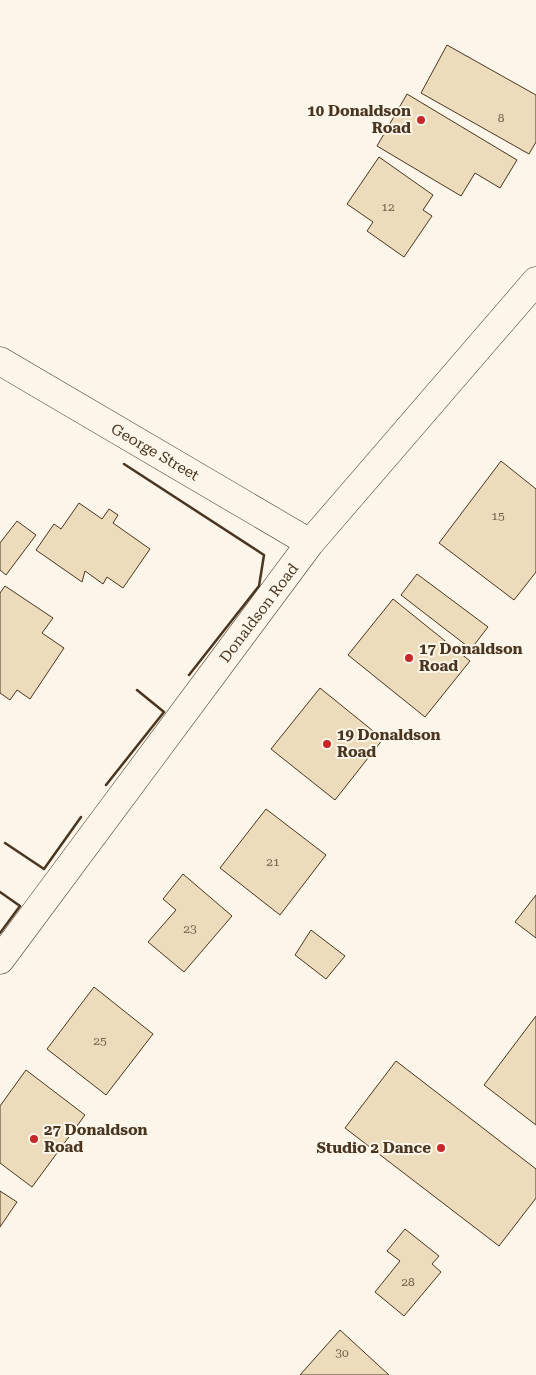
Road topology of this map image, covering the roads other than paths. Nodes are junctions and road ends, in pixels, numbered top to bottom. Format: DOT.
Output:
graph roads {
  1 [pos="536,281"];
  2 [pos="0,361"];
  3 [pos="310,543"];
  4 [pos="0,960"];
  1 -- 3 [label="street, Donaldson Road"];
  2 -- 3 [label="street, George Street"];
  3 -- 4 [label="street, Donaldson Road"];
}
